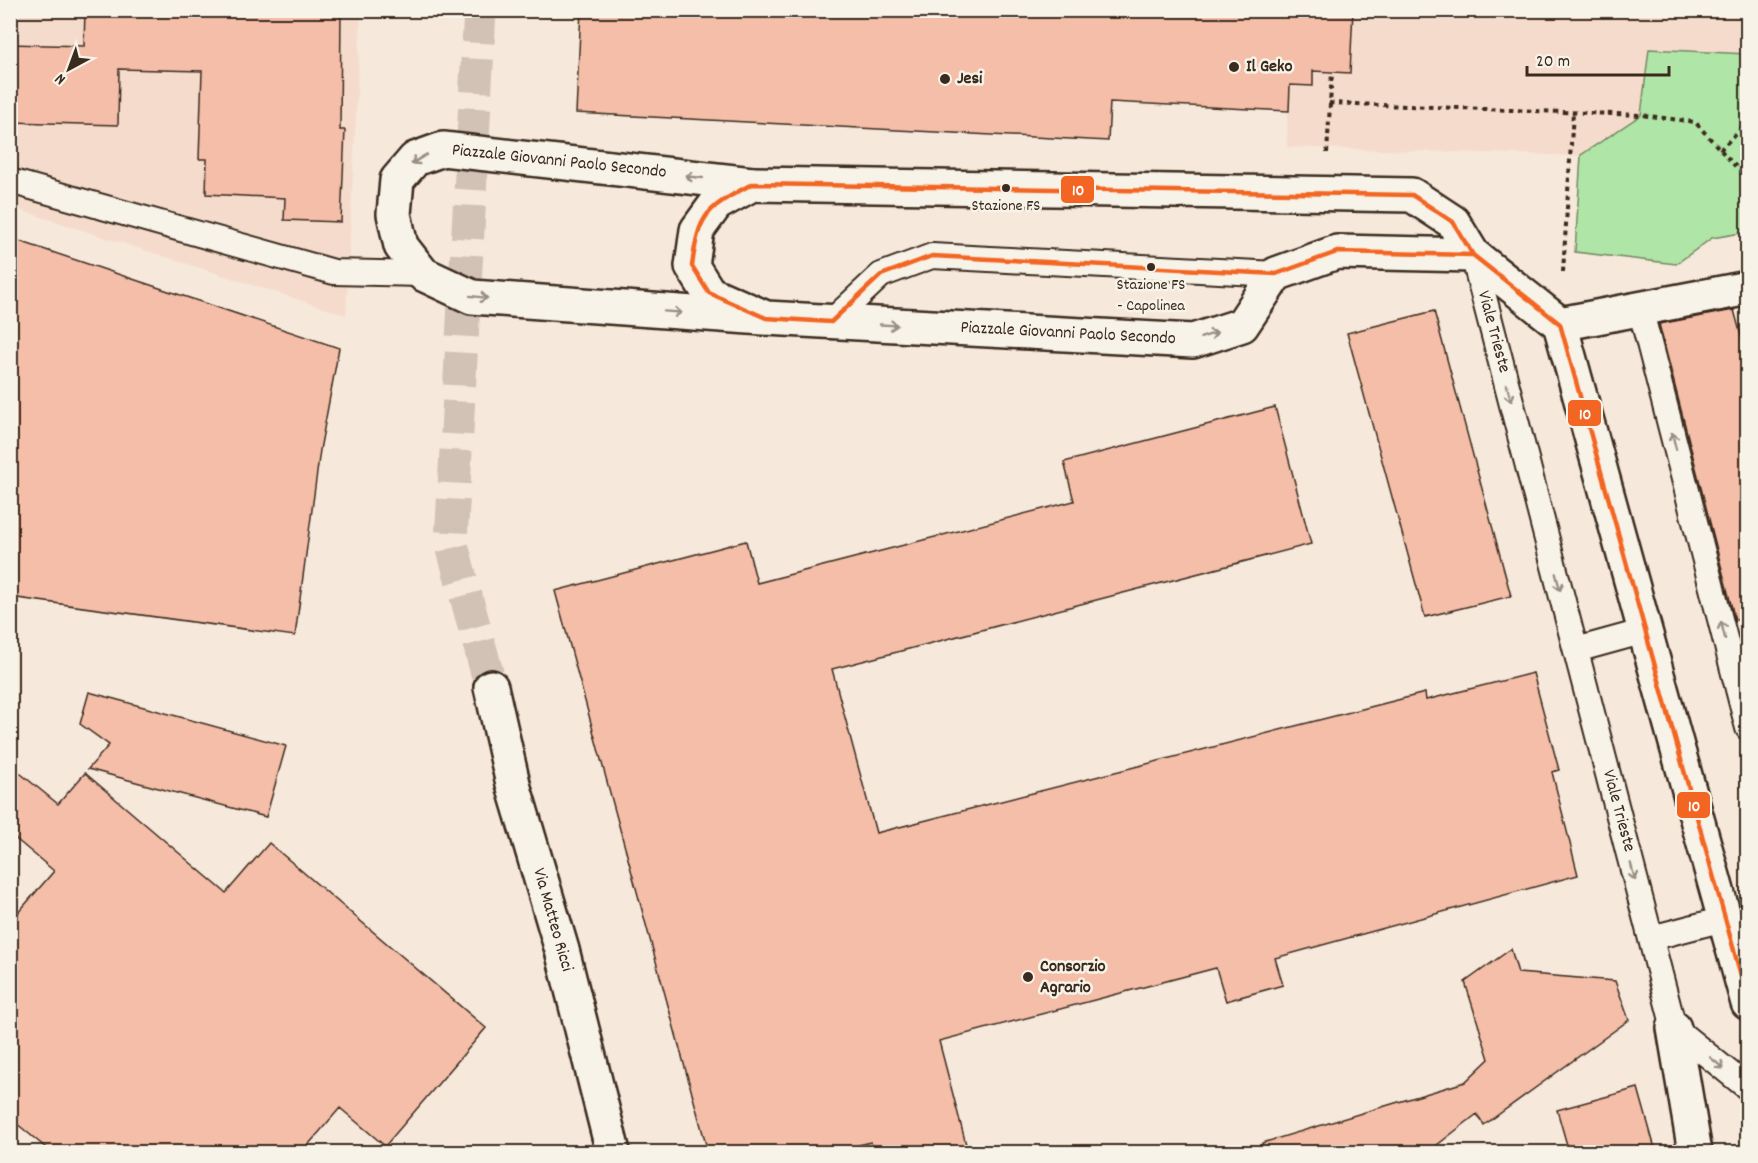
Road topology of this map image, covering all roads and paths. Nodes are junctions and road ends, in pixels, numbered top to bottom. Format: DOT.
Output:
graph roads {
  1 [pos="1332,72"];
  2 [pos="1329,103"];
  3 [pos="1573,112"];
  4 [pos="1748,121"];
  5 [pos="1720,150"];
  6 [pos="1327,156"];
  7 [pos="1748,180"];
  8 [pos="10,181"];
  9 [pos="752,184"];
  10 [pos="1473,255"];
  11 [pos="423,274"];
  12 [pos="1276,274"];
  13 [pos="1748,288"];
  14 [pos="1640,308"];
  15 [pos="766,318"];
  16 [pos="831,322"];
  17 [pos="1560,324"];
  18 [pos="1645,631"];
  19 [pos="1576,650"];
  20 [pos="491,687"];
  21 [pos="1748,728"];
  22 [pos="1724,919"];
  23 [pos="1650,938"];
  24 [pos="1748,1003"];
  25 [pos="1674,1028"];
  26 [pos="1748,1088"];
  27 [pos="613,1152"];
  28 [pos="1695,1152"];
  1 -- 2 [label="path"];
  2 -- 3 [label="path"];
  2 -- 6 [label="path"];
  3 -- 5 [label="path"];
  3 -- 17 [label="path"];
  4 -- 5 [label="path"];
  5 -- 7 [label="path"];
  8 -- 11 [label="lane"];
  9 -- 10 [label="street, Piazzale Giovanni Paolo Secondo"];
  9 -- 11 [label="street, Piazzale Giovanni Paolo Secondo, one-way"];
  9 -- 15 [label="street, Piazzale Giovanni Paolo Secondo"];
  10 -- 12 [label="street"];
  10 -- 17 [label="street, Viale Trieste"];
  10 -- 19 [label="lane, Viale Trieste, one-way"];
  11 -- 15 [label="street, Piazzale Giovanni Paolo Secondo, one-way"];
  12 -- 16 [label="lane"];
  16 -- 12 [label="street, Piazzale Giovanni Paolo Secondo, one-way"];
  13 -- 14 [label="street"];
  14 -- 17 [label="street"];
  21 -- 14 [label="lane, one-way"];
  15 -- 16 [label="street, Piazzale Giovanni Paolo Secondo"];
  17 -- 18 [label="street"];
  18 -- 19 [label="lane"];
  18 -- 22 [label="street"];
  19 -- 23 [label="lane, Viale Trieste, one-way"];
  20 -- 27 [label="street, Via Matteo Ricci"];
  22 -- 23 [label="lane"];
  22 -- 24 [label="street"];
  23 -- 25 [label="lane, Viale Trieste"];
  25 -- 26 [label="lane, one-way"];
  25 -- 28 [label="street, Viale Trieste"];
}
